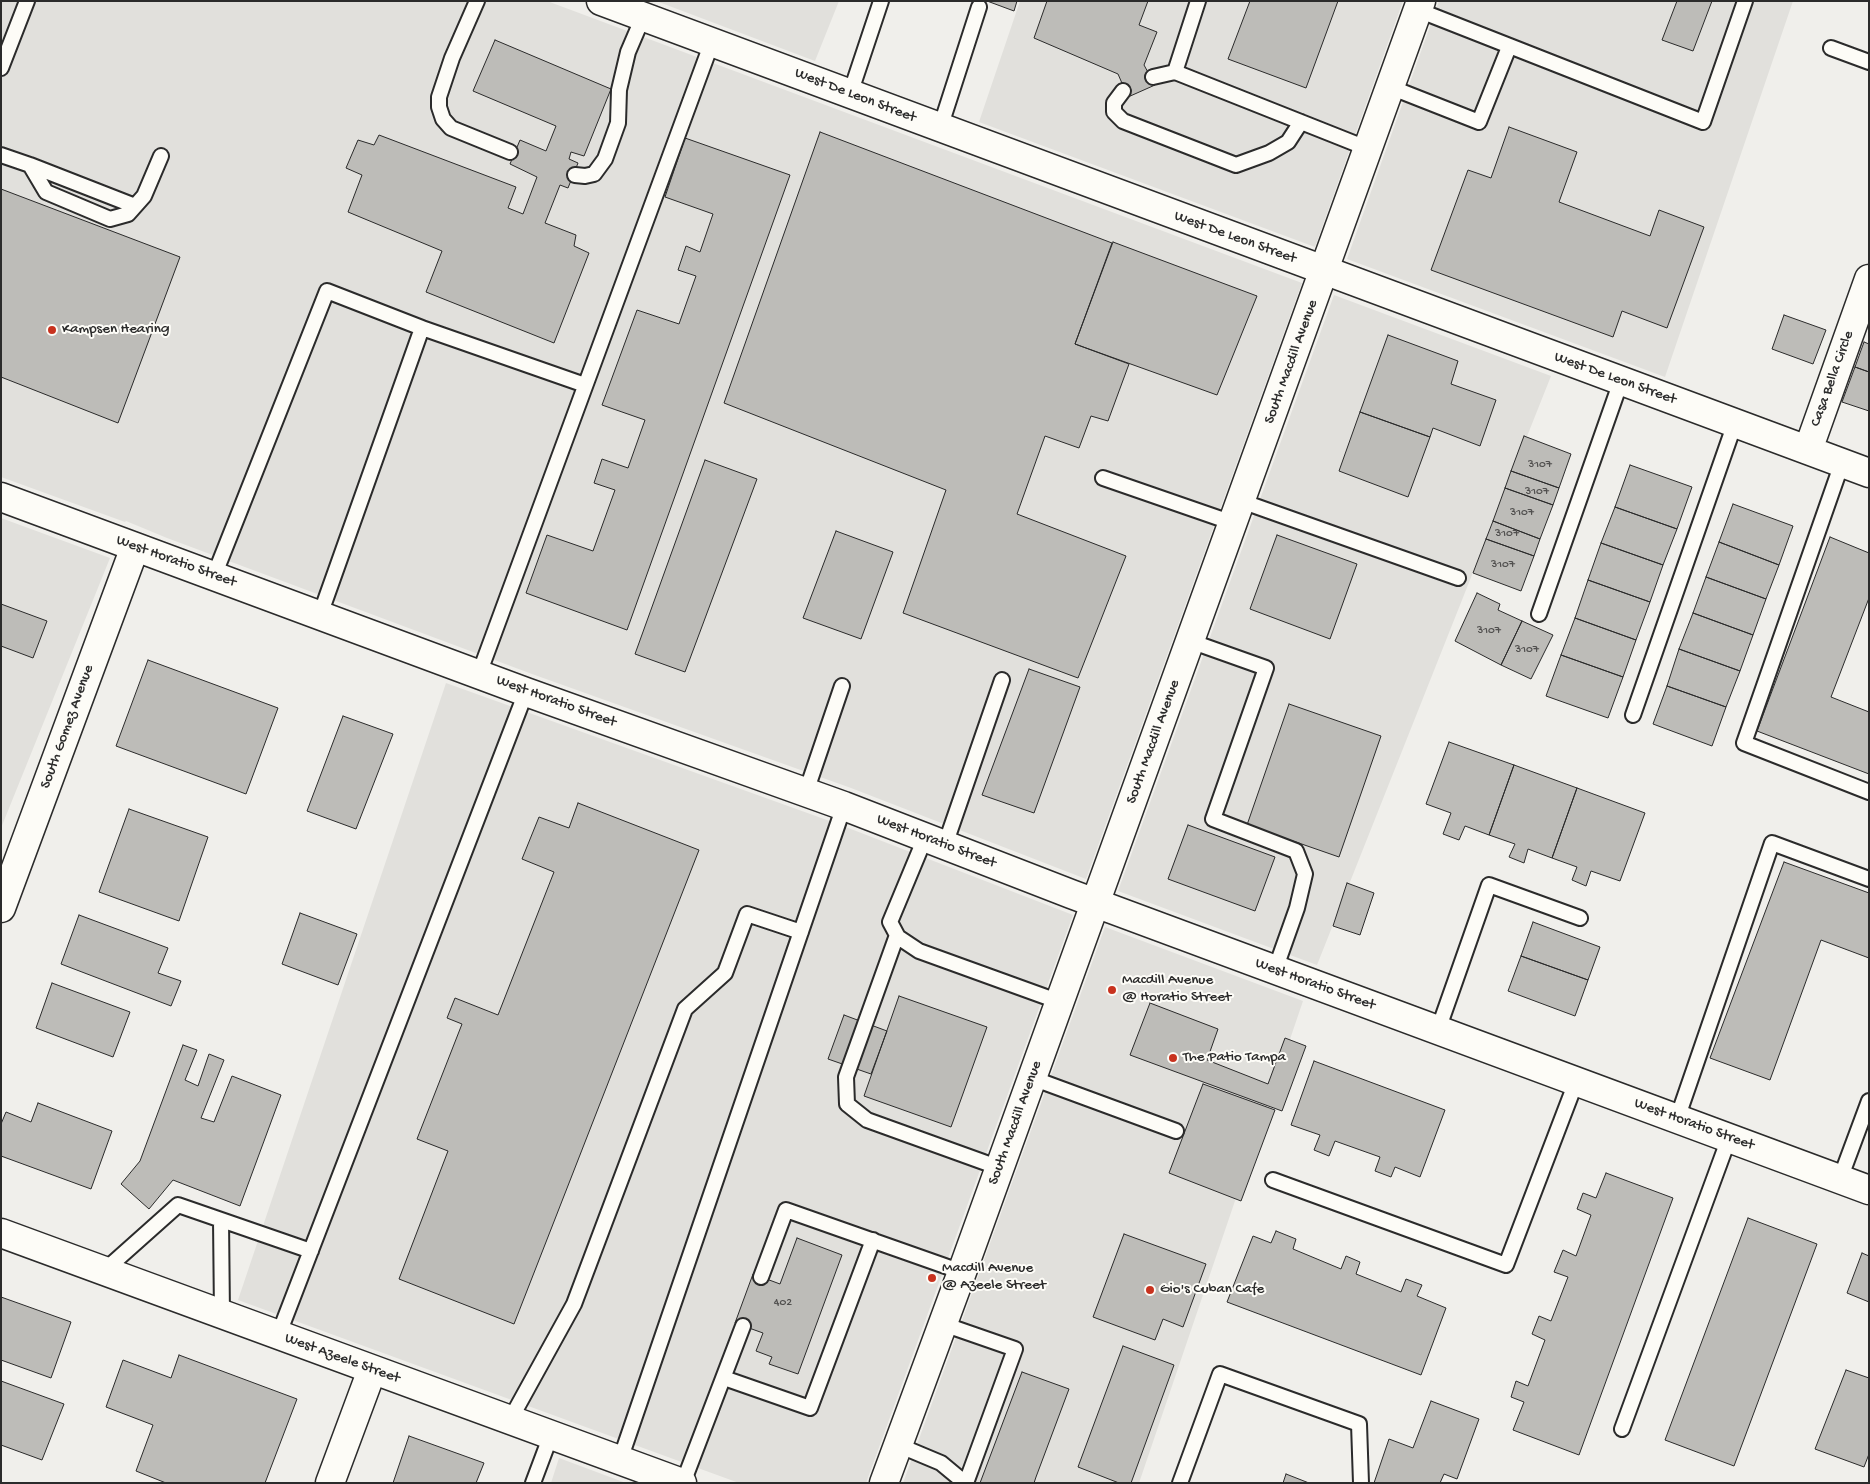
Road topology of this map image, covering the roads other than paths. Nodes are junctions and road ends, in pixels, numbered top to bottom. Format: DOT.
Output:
graph roads {
  1 [pos="27,1"];
  2 [pos="477,1"];
  3 [pos="601,1"];
  4 [pos="881,1"];
  5 [pos="1198,1"];
  6 [pos="1745,1"];
  7 [pos="1419,6"];
  8 [pos="979,7"];
  9 [pos="643,17"];
  10 [pos="712,42"];
  11 [pos="1509,46"];
  12 [pos="1831,48"];
  13 [pos="1869,62"];
  14 [pos="1,68"];
  15 [pos="1176,72"];
  16 [pos="1153,76"];
  17 [pos="1390,87"];
  18 [pos="1123,92"];
  19 [pos="850,94"];
  20 [pos="1301,122"];
  21 [pos="940,128"];
  22 [pos="1368,148"];
  23 [pos="510,152"];
  24 [pos="1,155"];
  25 [pos="161,156"];
  26 [pos="30,165"];
  27 [pos="575,175"];
  28 [pos="136,206"];
  29 [pos="1324,271"];
  30 [pos="1869,279"];
  31 [pos="422,328"];
  32 [pos="1621,381"];
  33 [pos="585,385"];
  34 [pos="1736,423"];
  35 [pos="1808,450"];
  36 [pos="1842,463"];
  37 [pos="1869,473"];
  38 [pos="1104,478"];
  39 [pos="1,497"];
  40 [pos="1237,512"];
  41 [pos="135,547"];
  42 [pos="214,576"];
  43 [pos="1458,578"];
  44 [pos="1539,614"];
  45 [pos="320,615"];
  46 [pos="1190,641"];
  47 [pos="478,674"];
  48 [pos="1002,680"];
  49 [pos="842,686"];
  50 [pos="526,692"];
  51 [pos="1633,715"];
  52 [pos="806,792"];
  53 [pos="1869,792"];
  54 [pos="844,806"];
  55 [pos="935,842"];
  56 [pos="1869,879"];
  57 [pos="1095,903"];
  58 [pos="1,908"];
  59 [pos="1580,918"];
  60 [pos="801,932"];
  61 [pos="897,935"];
  62 [pos="1275,970"];
  63 [pos="1060,1002"];
  64 [pos="1438,1030"];
  65 [pos="1032,1078"];
  66 [pos="1576,1082"];
  67 [pos="1869,1101"];
  68 [pos="1676,1119"];
  69 [pos="1176,1131"];
  70 [pos="1729,1138"];
  71 [pos="1000,1168"];
  72 [pos="1273,1180"];
  73 [pos="1840,1180"];
  74 [pos="1869,1190"];
  75 [pos="221,1220"];
  76 [pos="1,1233"];
  77 [pos="873,1240"];
  78 [pos="311,1251"];
  79 [pos="104,1271"];
  80 [pos="962,1272"];
  81 [pos="762,1277"];
  82 [pos="222,1315"];
  83 [pos="943,1324"];
  84 [pos="743,1326"];
  85 [pos="278,1336"];
  86 [pos="372,1370"];
  87 [pos="724,1378"];
  88 [pos="510,1420"];
  89 [pos="1622,1429"];
  90 [pos="551,1435"];
  91 [pos="898,1445"];
  92 [pos="620,1460"];
  93 [pos="330,1483"];
  94 [pos="533,1483"];
  95 [pos="683,1483"];
  96 [pos="884,1483"];
  97 [pos="965,1483"];
  98 [pos="1180,1483"];
  99 [pos="1361,1483"];
  1 -- 14 [label="lane"];
  2 -- 23 [label="lane"];
  3 -- 9 [label="street, West De Leon Street"];
  4 -- 19 [label="lane"];
  5 -- 15 [label="lane"];
  6 -- 11 [label="lane"];
  7 -- 11 [label="lane"];
  7 -- 17 [label="street, South Macdill Avenue"];
  8 -- 21 [label="lane"];
  9 -- 10 [label="street, West De Leon Street"];
  9 -- 27 [label="lane"];
  10 -- 19 [label="street, West De Leon Street"];
  10 -- 33 [label="lane"];
  11 -- 17 [label="lane"];
  12 -- 13 [label="lane"];
  15 -- 16 [label="lane"];
  15 -- 20 [label="lane"];
  17 -- 22 [label="street, South Macdill Avenue"];
  18 -- 20 [label="lane"];
  19 -- 21 [label="street, West De Leon Street"];
  20 -- 22 [label="lane"];
  21 -- 29 [label="street, West De Leon Street"];
  22 -- 29 [label="street, South Macdill Avenue"];
  24 -- 26 [label="lane"];
  25 -- 28 [label="lane"];
  26 -- 28 [label="lane"];
  26 -- 28 [label="lane"];
  29 -- 32 [label="street, West De Leon Street"];
  29 -- 40 [label="street, South Macdill Avenue"];
  30 -- 35 [label="street, Casa Bella Circle"];
  31 -- 33 [label="lane"];
  31 -- 42 [label="lane"];
  31 -- 45 [label="lane"];
  32 -- 34 [label="street, West De Leon Street"];
  32 -- 44 [label="lane"];
  33 -- 47 [label="lane"];
  34 -- 35 [label="street, West De Leon Street"];
  34 -- 51 [label="lane"];
  35 -- 36 [label="street, West De Leon Street"];
  36 -- 37 [label="street, West De Leon Street"];
  36 -- 53 [label="lane"];
  38 -- 40 [label="lane"];
  39 -- 41 [label="street, West Horatio Street"];
  40 -- 43 [label="lane"];
  40 -- 46 [label="street, South Macdill Avenue"];
  41 -- 42 [label="street, West Horatio Street"];
  41 -- 58 [label="street, South Gomez Avenue"];
  42 -- 45 [label="street, West Horatio Street"];
  45 -- 47 [label="street, West Horatio Street"];
  46 -- 57 [label="street, South Macdill Avenue"];
  46 -- 62 [label="lane"];
  47 -- 50 [label="street, West Horatio Street"];
  48 -- 55 [label="lane"];
  49 -- 52 [label="lane"];
  50 -- 52 [label="street, West Horatio Street"];
  50 -- 78 [label="lane"];
  52 -- 54 [label="street, West Horatio Street"];
  54 -- 55 [label="street, West Horatio Street"];
  54 -- 60 [label="lane"];
  55 -- 57 [label="street, West Horatio Street"];
  55 -- 61 [label="lane"];
  56 -- 68 [label="lane"];
  57 -- 62 [label="street, West Horatio Street"];
  57 -- 63 [label="street, South Macdill Avenue"];
  59 -- 64 [label="lane"];
  60 -- 88 [label="lane"];
  60 -- 92 [label="lane"];
  61 -- 63 [label="lane"];
  61 -- 71 [label="lane"];
  62 -- 64 [label="street, West Horatio Street"];
  63 -- 65 [label="street, South Macdill Avenue"];
  64 -- 66 [label="street, West Horatio Street"];
  65 -- 69 [label="lane"];
  65 -- 71 [label="street, South Macdill Avenue"];
  66 -- 68 [label="street, West Horatio Street"];
  66 -- 72 [label="lane"];
  67 -- 73 [label="lane"];
  68 -- 70 [label="street, West Horatio Street"];
  70 -- 73 [label="street, West Horatio Street"];
  70 -- 89 [label="lane"];
  71 -- 80 [label="street, South Macdill Avenue"];
  73 -- 74 [label="street, West Horatio Street"];
  75 -- 78 [label="lane"];
  75 -- 79 [label="lane"];
  75 -- 82 [label="lane"];
  76 -- 79 [label="street, West Azeele Street"];
  77 -- 80 [label="lane"];
  77 -- 81 [label="lane"];
  77 -- 87 [label="lane"];
  78 -- 85 [label="lane"];
  79 -- 82 [label="street, West Azeele Street"];
  80 -- 83 [label="street, South Macdill Avenue"];
  82 -- 85 [label="street, West Azeele Street"];
  83 -- 91 [label="street, South Macdill Avenue"];
  83 -- 97 [label="lane"];
  84 -- 87 [label="lane"];
  85 -- 86 [label="street, West Azeele Street"];
  86 -- 88 [label="street, West Azeele Street"];
  86 -- 93 [label="street"];
  87 -- 95 [label="lane"];
  88 -- 90 [label="street, West Azeele Street"];
  90 -- 92 [label="street, West Azeele Street"];
  90 -- 94 [label="lane"];
  91 -- 96 [label="street, South Macdill Avenue"];
  91 -- 97 [label="lane"];
  92 -- 95 [label="street, West Azeele Street"];
  98 -- 99 [label="lane"];
}
